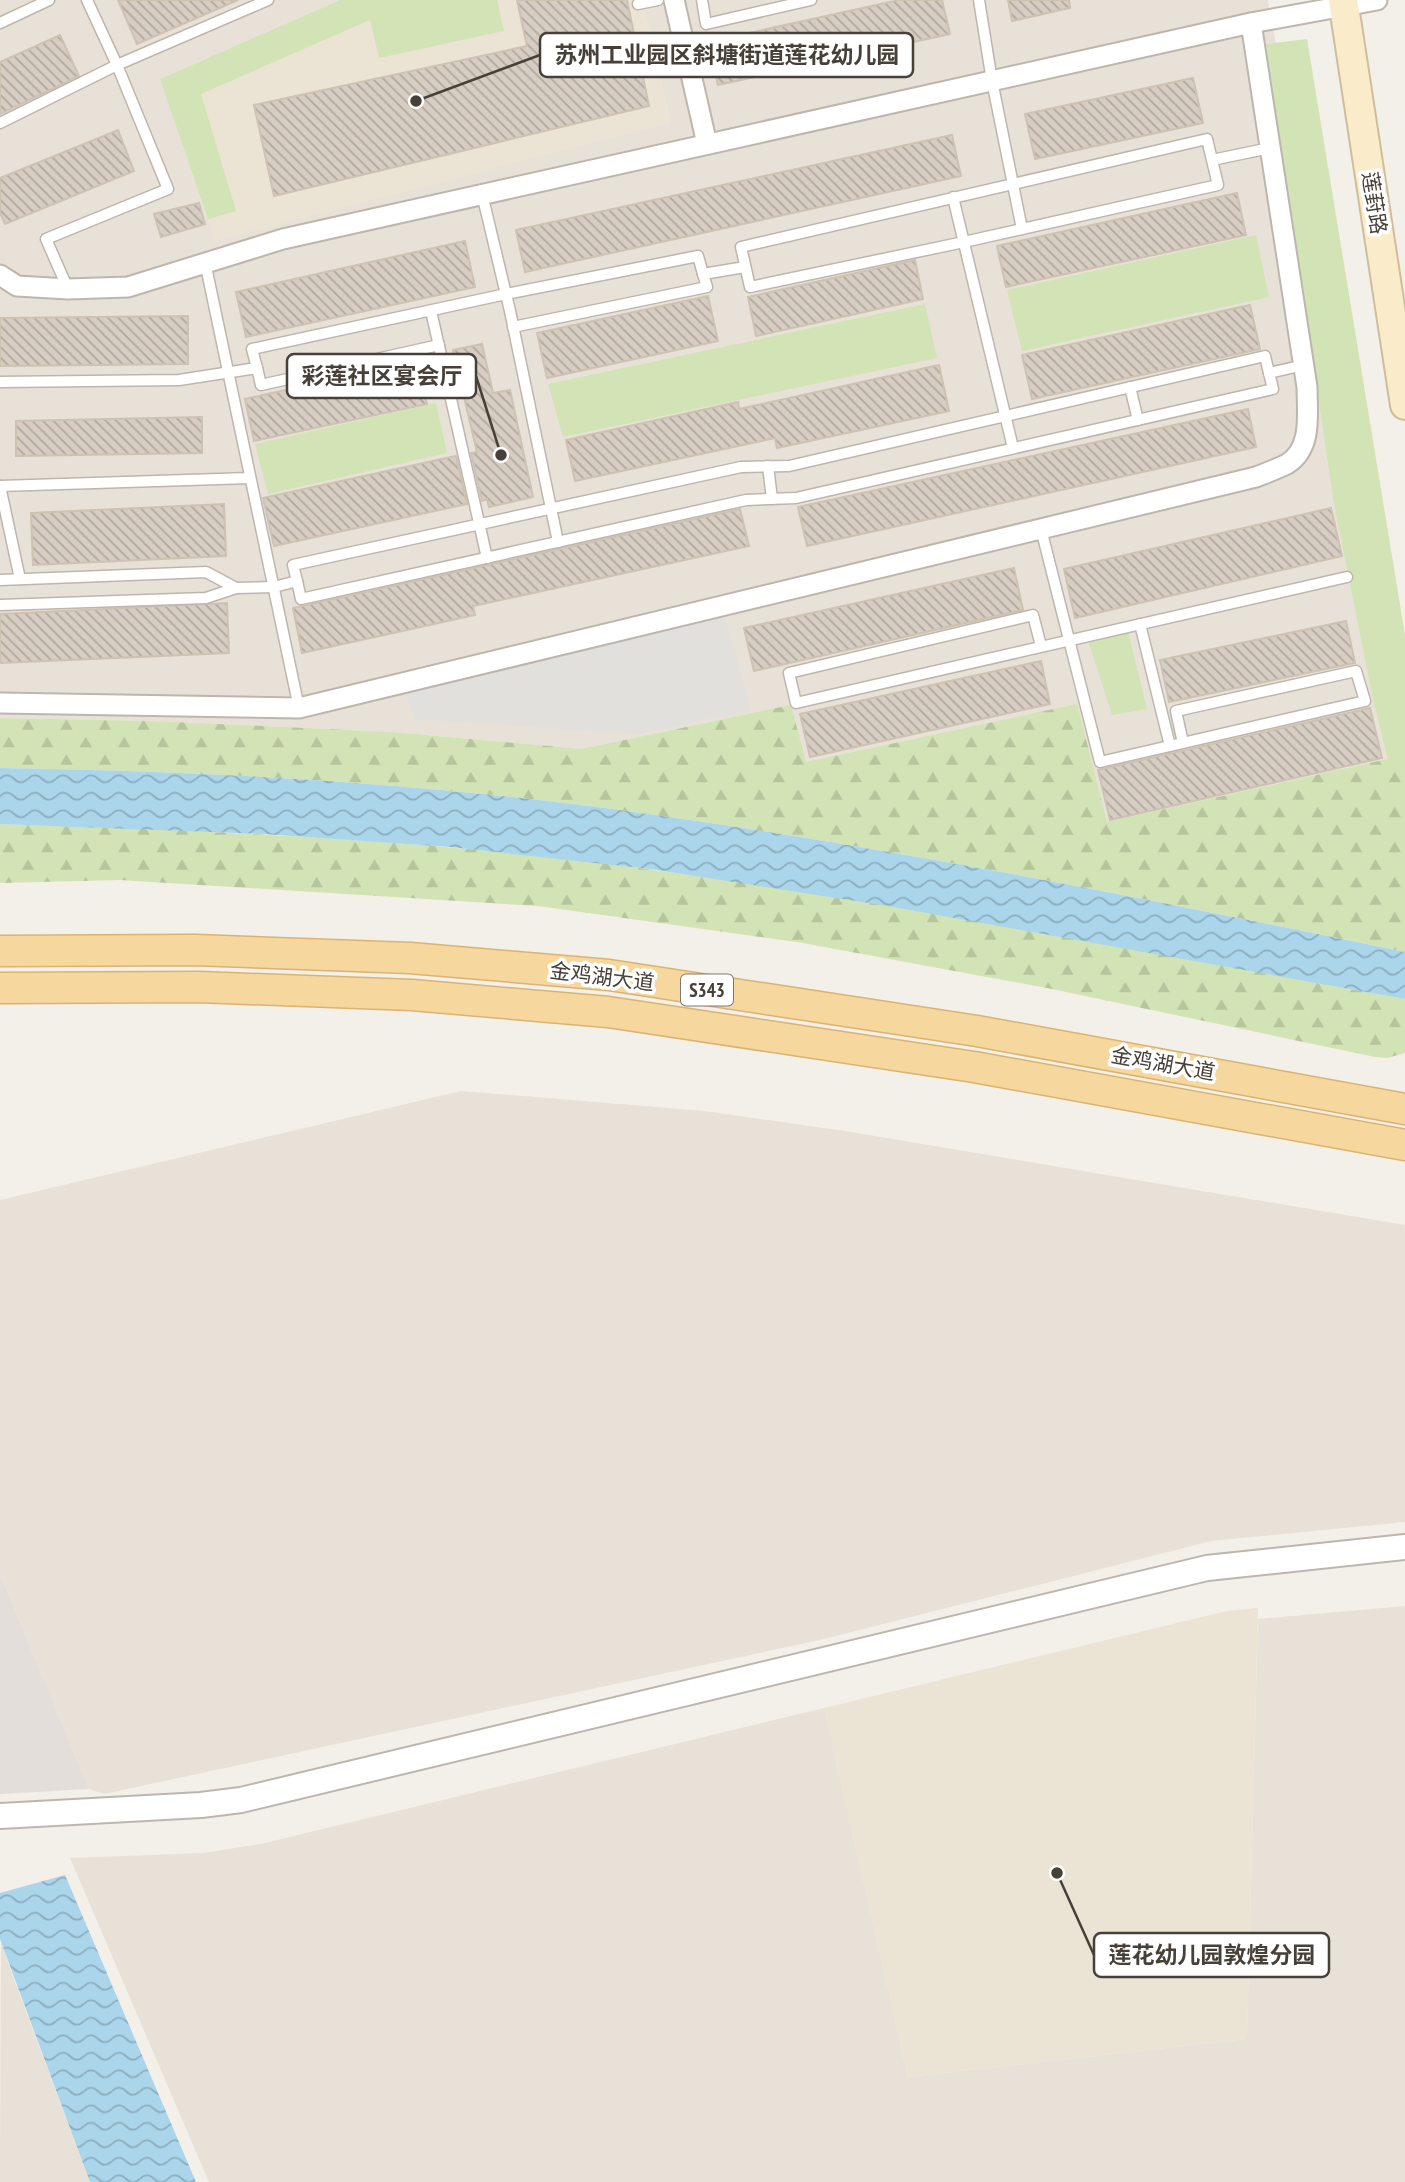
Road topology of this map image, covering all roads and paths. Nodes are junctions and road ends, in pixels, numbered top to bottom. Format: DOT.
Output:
graph roads {
  1 [pos="49,0"];
  2 [pos="87,0"];
  3 [pos="268,0"];
  4 [pos="658,0"];
  5 [pos="674,0"];
  6 [pos="702,0"];
  7 [pos="811,0"];
  8 [pos="979,0"];
  9 [pos="1377,0"];
  10 [pos="1343,3"];
  11 [pos="638,4"];
  12 [pos="0,23"];
  13 [pos="1251,23"];
  14 [pos="117,65"];
  15 [pos="992,81"];
  16 [pos="0,124"];
  17 [pos="708,144"];
  18 [pos="1270,148"];
  19 [pos="1212,160"];
  20 [pos="1013,184"];
  21 [pos="482,194"];
  22 [pos="953,197"];
  23 [pos="1022,229"];
  24 [pos="964,242"];
  25 [pos="205,262"];
  26 [pos="745,267"];
  27 [pos="703,274"];
  28 [pos="0,275"];
  29 [pos="68,289"];
  30 [pos="506,293"];
  31 [pos="431,311"];
  32 [pos="513,327"];
  33 [pos="439,345"];
  34 [pos="1304,365"];
  35 [pos="257,368"];
  36 [pos="228,372"];
  37 [pos="1269,373"];
  38 [pos="0,382"];
  39 [pos="1130,387"];
  40 [pos="1405,405"];
  41 [pos="1006,416"];
  42 [pos="1138,420"];
  43 [pos="1013,448"];
  44 [pos="768,467"];
  45 [pos="250,478"];
  46 [pos="0,486"];
  47 [pos="772,499"];
  48 [pos="551,508"];
  49 [pos="480,524"];
  50 [pos="1041,529"];
  51 [pos="558,542"];
  52 [pos="487,558"];
  53 [pos="1347,577"];
  54 [pos="20,579"];
  55 [pos="0,580"];
  56 [pos="297,581"];
  57 [pos="274,587"];
  58 [pos="236,588"];
  59 [pos="0,605"];
  60 [pos="1140,624"];
  61 [pos="1069,640"];
  62 [pos="1041,646"];
  63 [pos="0,703"];
  64 [pos="299,708"];
  65 [pos="1183,743"];
  66 [pos="1170,746"];
  67 [pos="0,951"];
  68 [pos="0,988"];
  69 [pos="1405,1109"];
  70 [pos="1405,1145"];
  71 [pos="1405,1547"];
  72 [pos="0,1816"];
  1 -- 12 [label="lane"];
  2 -- 14 [label="lane"];
  3 -- 14 [label="lane"];
  4 -- 11 [label="lane"];
  5 -- 17 [label="street"];
  6 -- 7 [label="lane"];
  8 -- 15 [label="lane"];
  9 -- 10 [label="street"];
  10 -- 13 [label="street"];
  10 -- 40 [label="main road, 莲葑路"];
  13 -- 15 [label="street"];
  13 -- 18 [label="street"];
  14 -- 16 [label="lane"];
  14 -- 29 [label="lane"];
  15 -- 17 [label="street"];
  15 -- 20 [label="lane"];
  17 -- 21 [label="street"];
  18 -- 19 [label="lane"];
  18 -- 34 [label="street"];
  19 -- 20 [label="lane"];
  19 -- 23 [label="lane"];
  20 -- 22 [label="lane"];
  20 -- 23 [label="lane"];
  21 -- 25 [label="street"];
  21 -- 30 [label="lane"];
  22 -- 24 [label="lane"];
  22 -- 26 [label="lane"];
  23 -- 24 [label="lane"];
  24 -- 26 [label="lane"];
  24 -- 41 [label="lane"];
  25 -- 29 [label="street"];
  25 -- 36 [label="lane"];
  26 -- 27 [label="lane"];
  27 -- 30 [label="lane"];
  27 -- 32 [label="lane"];
  28 -- 29 [label="street"];
  30 -- 31 [label="lane"];
  30 -- 32 [label="lane"];
  31 -- 33 [label="lane"];
  31 -- 35 [label="lane"];
  32 -- 48 [label="lane"];
  33 -- 35 [label="lane"];
  33 -- 49 [label="lane"];
  34 -- 37 [label="lane"];
  34 -- 50 [label="street"];
  35 -- 36 [label="lane"];
  36 -- 38 [label="lane"];
  36 -- 45 [label="lane"];
  37 -- 39 [label="lane"];
  37 -- 42 [label="lane"];
  39 -- 41 [label="lane"];
  39 -- 42 [label="lane"];
  41 -- 43 [label="lane"];
  41 -- 44 [label="lane"];
  42 -- 43 [label="lane"];
  43 -- 47 [label="lane"];
  44 -- 47 [label="lane"];
  44 -- 48 [label="lane"];
  45 -- 46 [label="lane"];
  45 -- 57 [label="lane"];
  46 -- 54 [label="lane"];
  47 -- 51 [label="lane"];
  48 -- 49 [label="lane"];
  48 -- 51 [label="lane"];
  49 -- 52 [label="lane"];
  49 -- 56 [label="lane"];
  50 -- 61 [label="lane"];
  50 -- 64 [label="street"];
  51 -- 52 [label="lane"];
  52 -- 56 [label="lane"];
  53 -- 60 [label="lane"];
  54 -- 55 [label="lane"];
  54 -- 58 [label="lane"];
  56 -- 57 [label="lane"];
  57 -- 58 [label="lane"];
  57 -- 64 [label="lane"];
  58 -- 59 [label="lane"];
  60 -- 61 [label="lane"];
  60 -- 66 [label="lane"];
  61 -- 62 [label="lane"];
  61 -- 66 [label="lane"];
  62 -- 62 [label="lane"];
  63 -- 64 [label="street"];
  65 -- 65 [label="lane"];
  65 -- 66 [label="lane"];
  67 -- 69 [label="main road, 金鸡湖大道 / S343"];
  68 -- 70 [label="main road, 金鸡湖大道 / S343"];
  71 -- 72 [label="street"];
}
